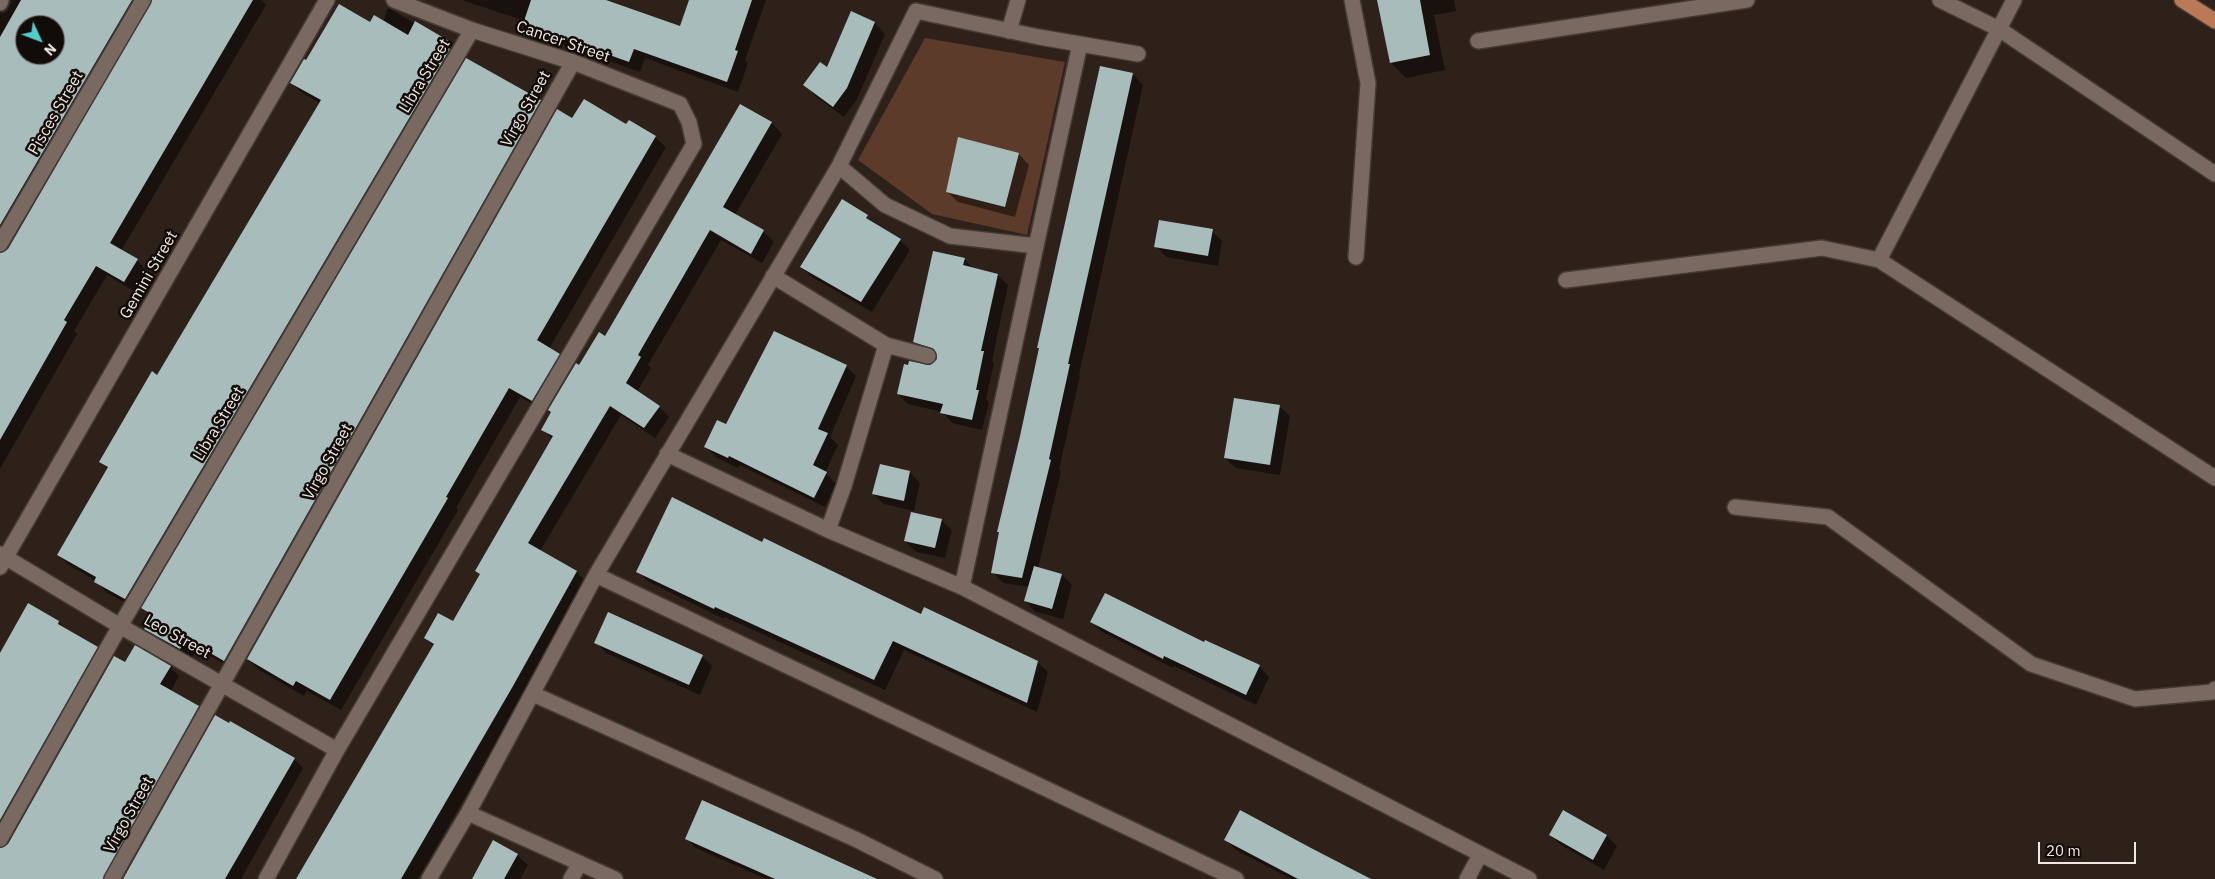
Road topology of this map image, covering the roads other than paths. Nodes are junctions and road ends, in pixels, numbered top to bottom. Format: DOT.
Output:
graph roads {
  1 [pos="143,0"];
  2 [pos="327,0"];
  3 [pos="394,0"];
  4 [pos="1018,0"];
  5 [pos="1352,0"];
  6 [pos="1747,0"];
  7 [pos="1940,0"];
  8 [pos="2014,0"];
  9 [pos="2182,0"];
  10 [pos="2215,21"];
  11 [pos="1999,29"];
  12 [pos="472,30"];
  13 [pos="1009,31"];
  14 [pos="1478,41"];
  15 [pos="1080,44"];
  16 [pos="1138,54"];
  17 [pos="573,62"];
  18 [pos="839,166"];
  19 [pos="2215,174"];
  20 [pos="0,244"];
  21 [pos="1036,246"];
  22 [pos="1356,257"];
  23 [pos="1878,260"];
  24 [pos="773,276"];
  25 [pos="1566,280"];
  26 [pos="886,345"];
  27 [pos="928,356"];
  28 [pos="667,454"];
  29 [pos="2215,478"];
  30 [pos="1735,507"];
  31 [pos="828,530"];
  32 [pos="2,559"];
  33 [pos="596,575"];
  34 [pos="962,587"];
  35 [pos="120,626"];
  36 [pos="223,683"];
  37 [pos="2215,689"];
  38 [pos="533,694"];
  39 [pos="337,750"];
  40 [pos="468,813"];
  41 [pos="0,839"];
  42 [pos="1480,855"];
  43 [pos="580,863"];
  44 [pos="112,879"];
  45 [pos="266,879"];
  46 [pos="428,879"];
  47 [pos="571,879"];
  48 [pos="615,879"];
  49 [pos="935,879"];
  50 [pos="1236,879"];
  51 [pos="1467,879"];
  52 [pos="1529,879"];
  1 -- 20 [label="street, Pisces Street"];
  2 -- 32 [label="street, Gemini Street"];
  3 -- 12 [label="street, Cancer Street"];
  4 -- 13 [label="street"];
  5 -- 22 [label="street"];
  6 -- 14 [label="street"];
  7 -- 11 [label="street"];
  8 -- 11 [label="street"];
  9 -- 10 [label="main road"];
  11 -- 19 [label="street"];
  11 -- 23 [label="street"];
  12 -- 17 [label="street, Cancer Street"];
  12 -- 35 [label="street, Libra Street"];
  13 -- 15 [label="street"];
  13 -- 18 [label="street"];
  15 -- 16 [label="street"];
  15 -- 21 [label="street"];
  17 -- 36 [label="street, Virgo Street"];
  17 -- 39 [label="street, Cancer Street"];
  18 -- 21 [label="street"];
  18 -- 24 [label="street"];
  21 -- 34 [label="street"];
  23 -- 25 [label="street"];
  23 -- 29 [label="street"];
  24 -- 26 [label="street"];
  24 -- 28 [label="street"];
  26 -- 27 [label="street"];
  26 -- 31 [label="street"];
  28 -- 31 [label="street"];
  28 -- 33 [label="street"];
  30 -- 37 [label="street"];
  31 -- 34 [label="street"];
  32 -- 35 [label="street, Leo Street"];
  33 -- 38 [label="street"];
  33 -- 50 [label="street"];
  34 -- 42 [label="street"];
  35 -- 36 [label="street, Leo Street"];
  35 -- 41 [label="street, Libra Street"];
  36 -- 39 [label="street, Leo Street"];
  36 -- 44 [label="street, Virgo Street"];
  38 -- 40 [label="street"];
  38 -- 49 [label="street"];
  39 -- 45 [label="street"];
  40 -- 43 [label="street"];
  40 -- 46 [label="street"];
  42 -- 51 [label="street"];
  42 -- 52 [label="street"];
  43 -- 47 [label="street"];
  43 -- 48 [label="street"];
}
